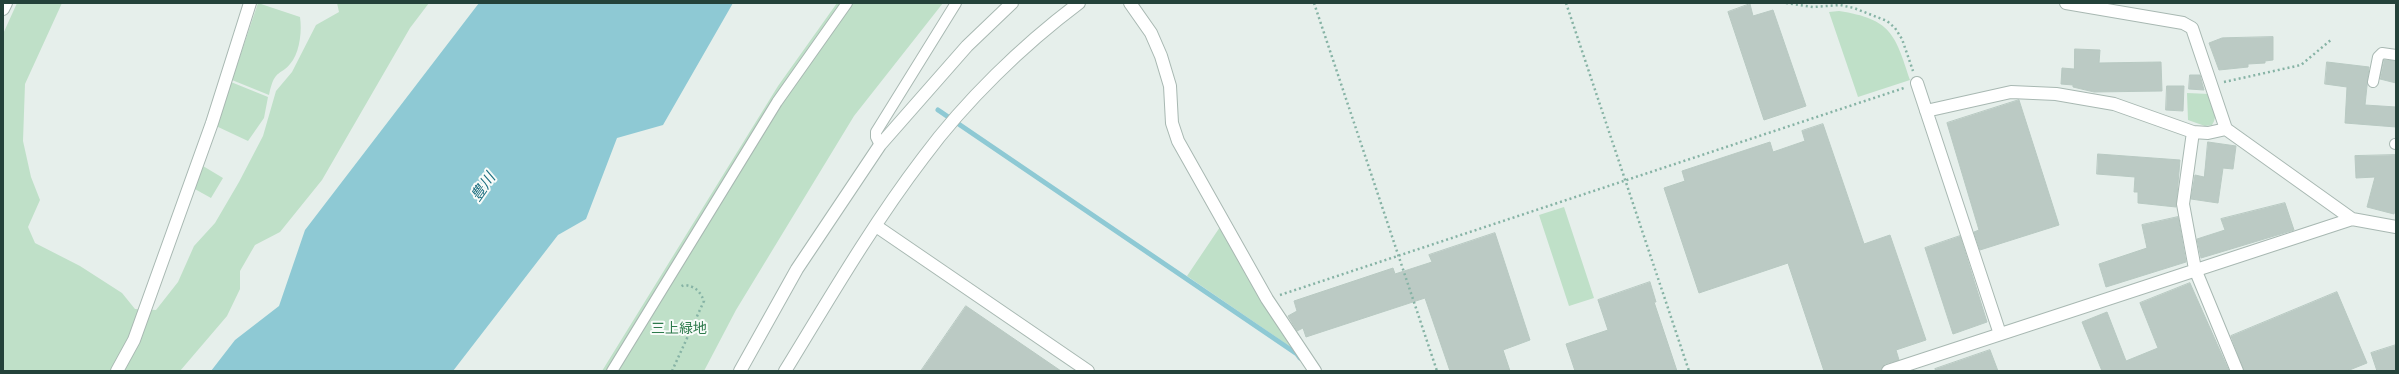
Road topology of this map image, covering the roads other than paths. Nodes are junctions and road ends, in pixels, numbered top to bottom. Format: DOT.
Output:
graph roads {
  1 [pos="6,3"];
  2 [pos="250,3"];
  3 [pos="847,3"];
  4 [pos="956,3"];
  5 [pos="1012,3"];
  6 [pos="1079,3"];
  7 [pos="1130,3"];
  8 [pos="2066,3"];
  9 [pos="3,9"];
  10 [pos="2396,55"];
  11 [pos="2373,82"];
  12 [pos="1917,84"];
  13 [pos="1926,111"];
  14 [pos="2226,129"];
  15 [pos="2193,132"];
  16 [pos="880,145"];
  17 [pos="2352,219"];
  18 [pos="876,226"];
  19 [pos="2396,227"];
  20 [pos="2195,269"];
  21 [pos="2000,334"];
  22 [pos="117,371"];
  23 [pos="612,371"];
  24 [pos="740,371"];
  25 [pos="785,371"];
  26 [pos="1088,371"];
  27 [pos="1315,371"];
  28 [pos="1888,371"];
  29 [pos="2237,371"];
  1 -- 9 [label="street"];
  2 -- 22 [label="street"];
  3 -- 23 [label="lane"];
  4 -- 16 [label="lane"];
  5 -- 16 [label="street"];
  6 -- 18 [label="street"];
  7 -- 27 [label="street"];
  8 -- 14 [label="street"];
  10 -- 11 [label="lane"];
  12 -- 13 [label="street"];
  13 -- 15 [label="street"];
  13 -- 21 [label="street"];
  14 -- 15 [label="street"];
  14 -- 17 [label="street"];
  15 -- 20 [label="street"];
  16 -- 24 [label="street"];
  17 -- 19 [label="street"];
  17 -- 20 [label="street"];
  18 -- 25 [label="street"];
  18 -- 26 [label="street"];
  20 -- 21 [label="street"];
  20 -- 29 [label="street"];
  21 -- 28 [label="street"];
}
